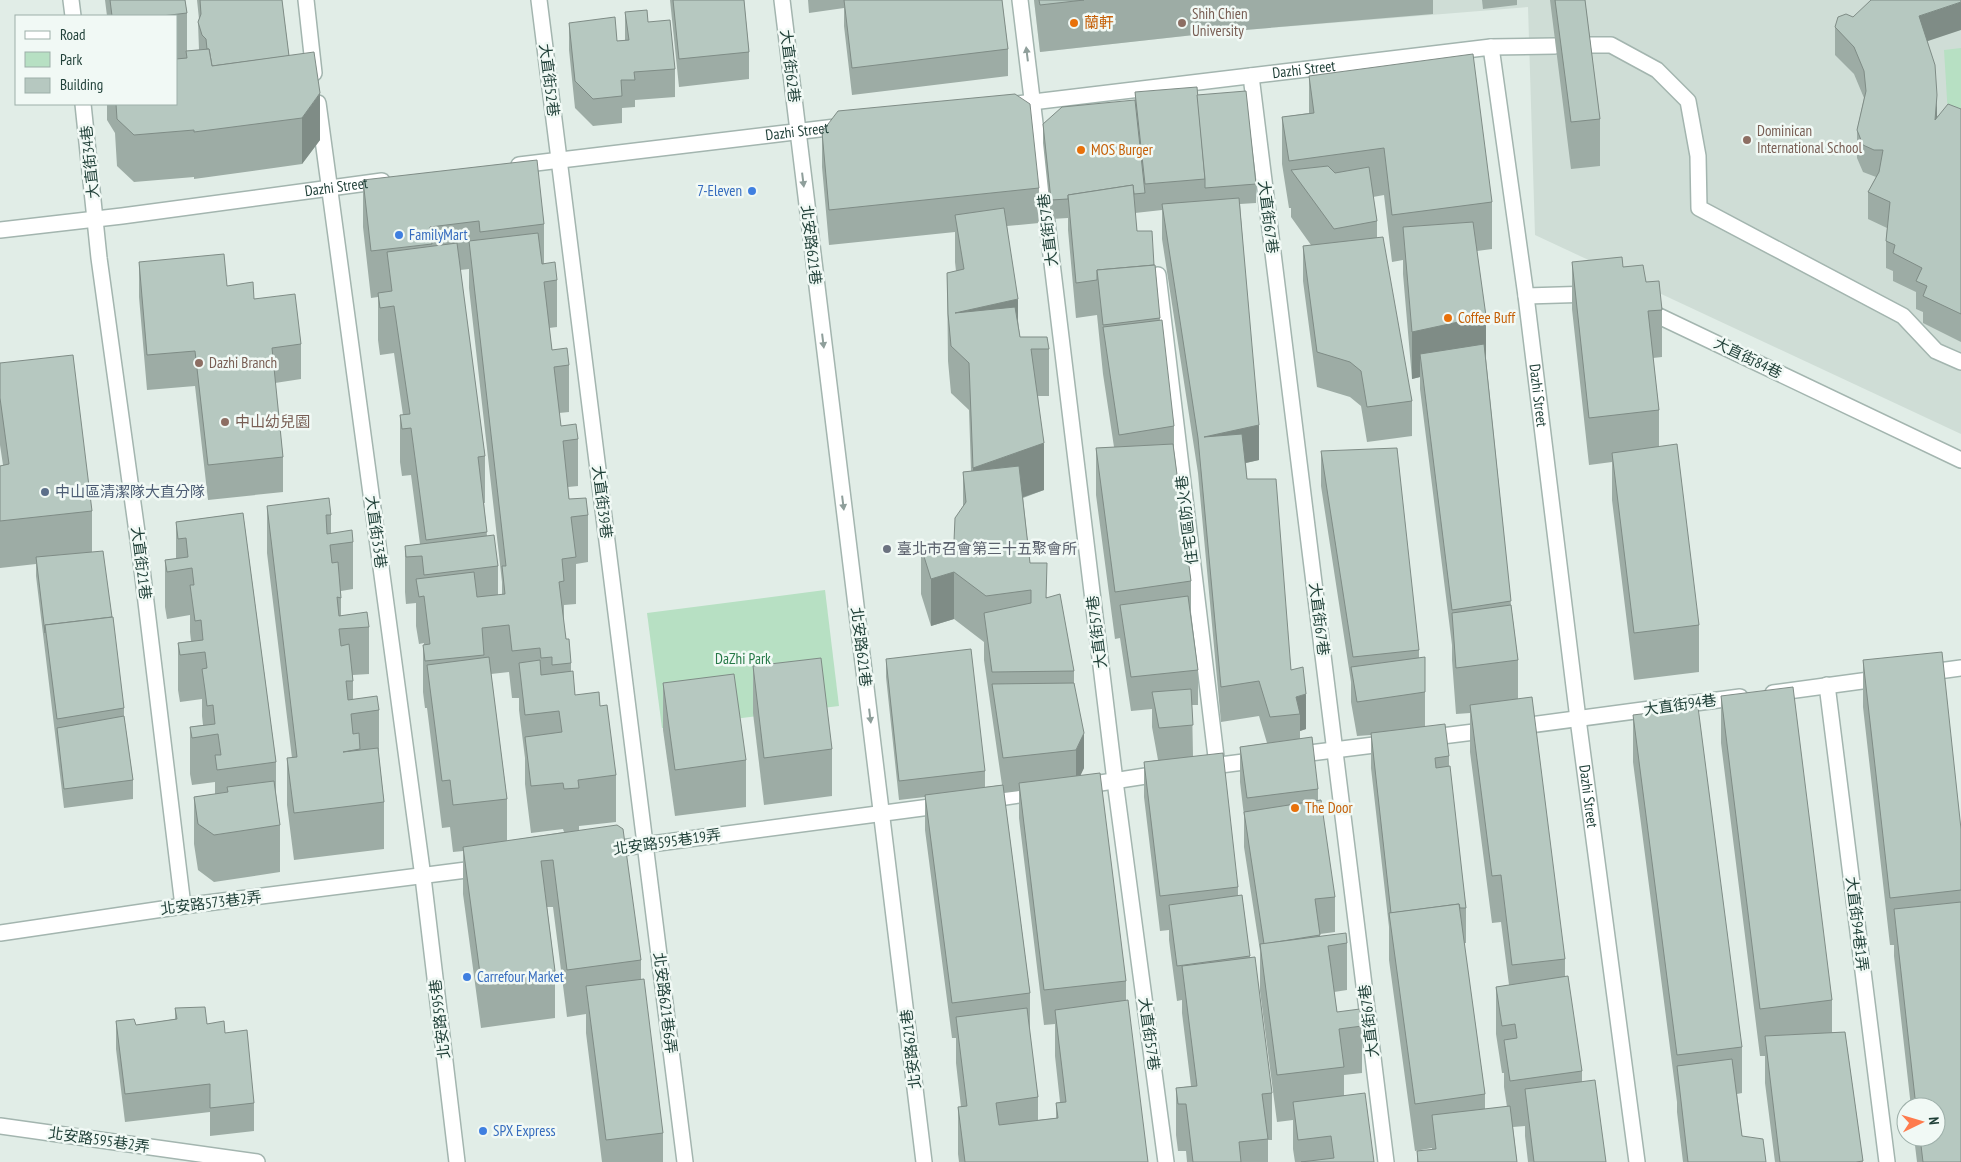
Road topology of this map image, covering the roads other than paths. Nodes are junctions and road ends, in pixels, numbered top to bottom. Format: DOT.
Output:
graph roads {
  1 [pos="71,0"];
  2 [pos="306,0"];
  3 [pos="539,0"];
  4 [pos="782,0"];
  5 [pos="1020,0"];
  6 [pos="73,15"];
  7 [pos="1585,45"];
  8 [pos="1555,46"];
  9 [pos="1491,47"];
  10 [pos="1251,76"];
  11 [pos="1033,102"];
  12 [pos="83,105"];
  13 [pos="994,107"];
  14 [pos="857,124"];
  15 [pos="798,132"];
  16 [pos="560,161"];
  17 [pos="500,167"];
  18 [pos="401,179"];
  19 [pos="329,187"];
  20 [pos="96,219"];
  21 [pos="0,230"];
  22 [pos="1158,275"];
  23 [pos="1612,293"];
  24 [pos="1526,296"];
  25 [pos="1630,302"];
  26 [pos="1961,362"];
  27 [pos="1961,460"];
  28 [pos="1961,668"];
  29 [pos="1827,685"];
  30 [pos="1578,719"];
  31 [pos="1336,750"];
  32 [pos="1217,765"];
  33 [pos="1115,781"];
  34 [pos="882,814"];
  35 [pos="645,844"];
  36 [pos="587,853"];
  37 [pos="500,866"];
  38 [pos="423,877"];
  39 [pos="182,906"];
  40 [pos="0,933"];
  41 [pos="0,1126"];
  42 [pos="257,1162"];
  43 [pos="457,1162"];
  44 [pos="685,1162"];
  45 [pos="924,1162"];
  46 [pos="1166,1162"];
  47 [pos="1386,1162"];
  48 [pos="1637,1162"];
  49 [pos="1887,1162"];
  1 -- 6 [label="street"];
  2 -- 19 [label="street, 大直街33巷"];
  3 -- 16 [label="street, 大直街52巷"];
  4 -- 15 [label="street, 大直街62巷"];
  11 -- 5 [label="street, 大直街57巷, one-way"];
  7 -- 26 [label="street"];
  8 -- 9 [label="street"];
  9 -- 10 [label="street, Dazhi Street"];
  9 -- 24 [label="street, Dazhi Street"];
  10 -- 11 [label="street, Dazhi Street"];
  10 -- 31 [label="street, 大直街67巷"];
  11 -- 13 [label="street, Dazhi Street"];
  11 -- 33 [label="street, 大直街57巷"];
  12 -- 20 [label="street, 大直街34巷"];
  14 -- 15 [label="street, Dazhi Street"];
  15 -- 16 [label="street, Dazhi Street"];
  15 -- 34 [label="street, 北安路621巷, one-way"];
  16 -- 17 [label="street, Dazhi Street"];
  16 -- 35 [label="street, 大直街39巷"];
  18 -- 19 [label="street, Dazhi Street"];
  19 -- 20 [label="street, Dazhi Street"];
  19 -- 38 [label="street, 大直街33巷"];
  20 -- 21 [label="street, Dazhi Street"];
  20 -- 39 [label="street, 大直街21巷"];
  22 -- 32 [label="street, 住宅區防火巷"];
  23 -- 24 [label="street"];
  24 -- 30 [label="street, Dazhi Street"];
  25 -- 27 [label="street, 大直街84巷"];
  28 -- 29 [label="street, 大直街94巷"];
  29 -- 30 [label="street, 大直街94巷"];
  29 -- 49 [label="street, 大直街94巷1弄"];
  30 -- 31 [label="street, 大直街94巷"];
  30 -- 48 [label="street, Dazhi Street"];
  31 -- 32 [label="street, 大直街94巷"];
  31 -- 47 [label="street, 大直街67巷"];
  32 -- 33 [label="street, 北安路595巷19弄"];
  33 -- 34 [label="street, 北安路595巷19弄"];
  33 -- 46 [label="street, 大直街57巷"];
  34 -- 35 [label="street, 北安路595巷19弄"];
  34 -- 45 [label="street, 北安路621巷"];
  35 -- 36 [label="street, 北安路595巷19弄"];
  35 -- 44 [label="street, 北安路621巷6弄"];
  37 -- 38 [label="street"];
  38 -- 39 [label="street, 北安路573巷2弄"];
  38 -- 43 [label="street, 北安路595巷"];
  39 -- 40 [label="street, 北安路573巷2弄"];
  41 -- 42 [label="street, 北安路595巷2弄"];
}
